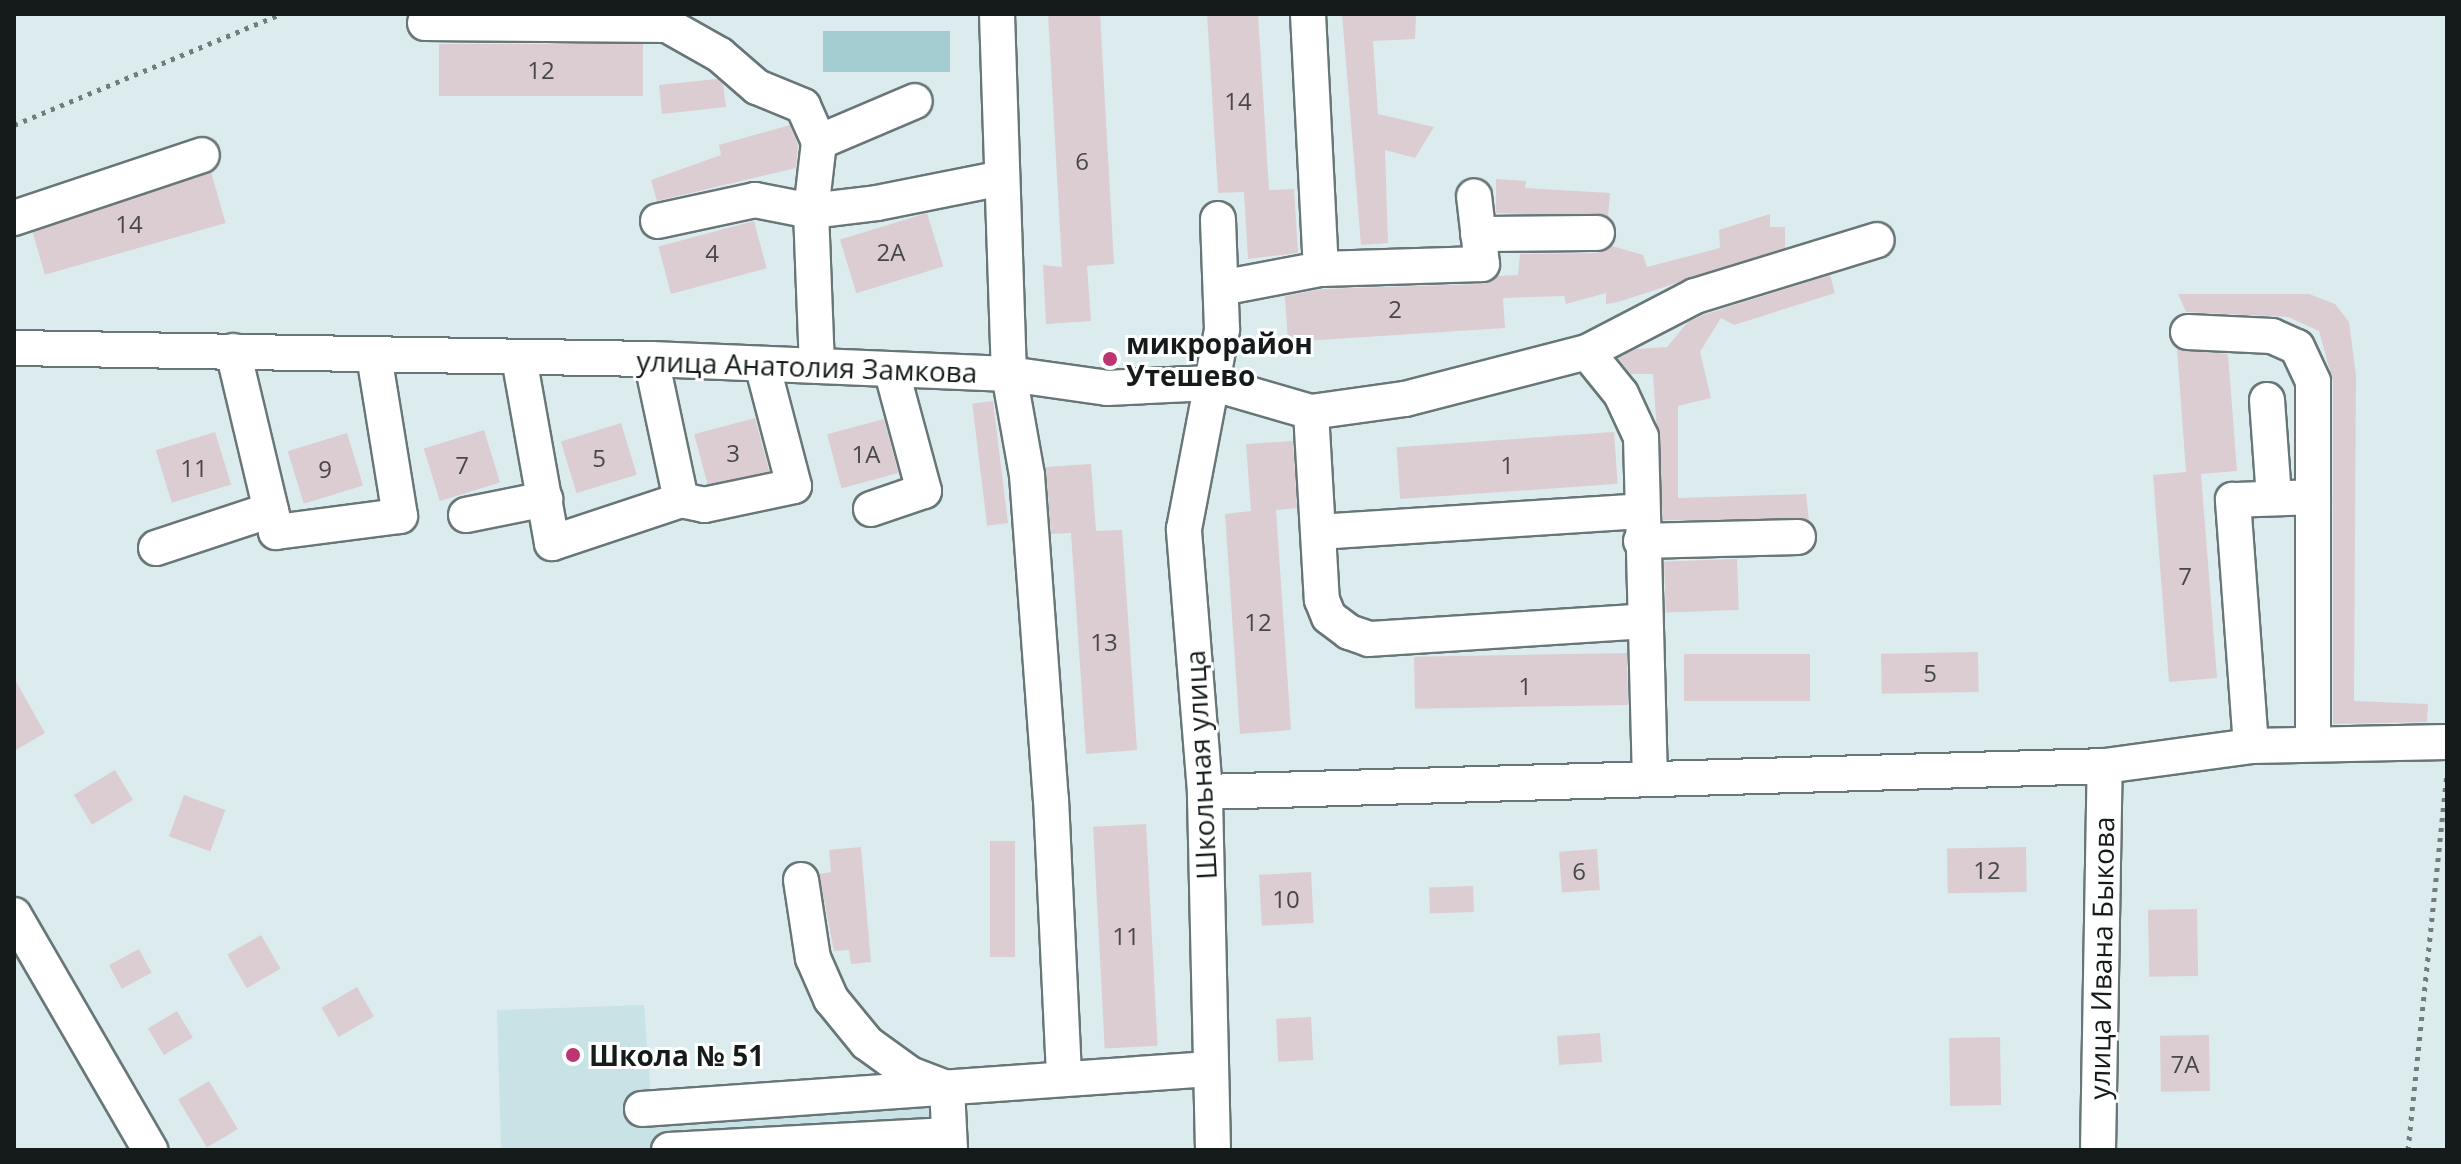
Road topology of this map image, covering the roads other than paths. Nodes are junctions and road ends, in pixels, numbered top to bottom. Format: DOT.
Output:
graph roads {
  1 [pos="997,14"];
  2 [pos="1308,14"];
  3 [pos="425,23"];
  4 [pos="915,101"];
  5 [pos="819,142"];
  6 [pos="202,155"];
  7 [pos="1002,178"];
  8 [pos="1474,196"];
  9 [pos="811,211"];
  10 [pos="14,218"];
  11 [pos="1218,219"];
  12 [pos="658,221"];
  13 [pos="1597,233"];
  14 [pos="1478,234"];
  15 [pos="1877,240"];
  16 [pos="1321,269"];
  17 [pos="1221,288"];
  18 [pos="2188,332"];
  19 [pos="14,348"];
  20 [pos="233,351"];
  21 [pos="1587,352"];
  22 [pos="374,356"];
  23 [pos="519,358"];
  24 [pos="651,359"];
  25 [pos="762,364"];
  26 [pos="817,366"];
  27 [pos="891,369"];
  28 [pos="1009,374"];
  29 [pos="1211,383"];
  30 [pos="2267,400"];
  31 [pos="1311,412"];
  32 [pos="2274,497"];
  33 [pos="2313,497"];
  34 [pos="545,499"];
  35 [pos="681,500"];
  36 [pos="871,509"];
  37 [pos="271,510"];
  38 [pos="466,515"];
  39 [pos="1641,526"];
  40 [pos="1318,532"];
  41 [pos="1798,537"];
  42 [pos="156,548"];
  43 [pos="1644,621"];
  44 [pos="2447,742"];
  45 [pos="2313,744"];
  46 [pos="2251,746"];
  47 [pos="2105,766"];
  48 [pos="1650,777"];
  49 [pos="1205,792"];
  50 [pos="801,880"];
  51 [pos="14,915"];
  52 [pos="1210,1069"];
  53 [pos="1064,1079"];
  54 [pos="947,1088"];
  55 [pos="642,1109"];
  56 [pos="950,1142"];
  57 [pos="150,1150"];
  58 [pos="669,1150"];
  59 [pos="1213,1150"];
  60 [pos="2098,1150"];
  1 -- 7 [label="street"];
  2 -- 16 [label="street"];
  3 -- 5 [label="street"];
  4 -- 5 [label="street"];
  5 -- 9 [label="street"];
  6 -- 10 [label="street"];
  7 -- 9 [label="street"];
  7 -- 28 [label="street"];
  8 -- 14 [label="street"];
  9 -- 12 [label="street"];
  9 -- 26 [label="street"];
  11 -- 17 [label="street, Школьная улица"];
  13 -- 14 [label="street"];
  14 -- 16 [label="street"];
  15 -- 21 [label="street, улица Анатолия Замкова"];
  16 -- 17 [label="street"];
  17 -- 29 [label="street, Школьная улица"];
  18 -- 33 [label="street"];
  19 -- 20 [label="street, улица Анатолия Замкова"];
  20 -- 22 [label="street, улица Анатолия Замкова"];
  20 -- 37 [label="street"];
  21 -- 31 [label="street, улица Анатолия Замкова"];
  21 -- 39 [label="street"];
  22 -- 23 [label="street, улица Анатолия Замкова"];
  22 -- 37 [label="street"];
  23 -- 24 [label="street, улица Анатолия Замкова"];
  23 -- 34 [label="street"];
  24 -- 25 [label="street, улица Анатолия Замкова"];
  24 -- 35 [label="street"];
  25 -- 26 [label="street, улица Анатолия Замкова"];
  25 -- 35 [label="street"];
  26 -- 27 [label="street, улица Анатолия Замкова"];
  27 -- 28 [label="street, улица Анатолия Замкова"];
  27 -- 36 [label="street"];
  28 -- 29 [label="street, улица Анатолия Замкова"];
  28 -- 53 [label="street"];
  29 -- 31 [label="street, улица Анатолия Замкова"];
  29 -- 49 [label="street, Школьная улица"];
  30 -- 32 [label="street"];
  31 -- 40 [label="street"];
  32 -- 33 [label="street"];
  32 -- 46 [label="street"];
  33 -- 45 [label="street"];
  34 -- 35 [label="street"];
  34 -- 38 [label="street"];
  37 -- 42 [label="street"];
  39 -- 40 [label="street"];
  39 -- 41 [label="street"];
  39 -- 43 [label="street"];
  40 -- 43 [label="street"];
  43 -- 48 [label="street"];
  44 -- 45 [label="street"];
  45 -- 46 [label="street"];
  46 -- 47 [label="street"];
  47 -- 48 [label="street"];
  47 -- 60 [label="street, улица Ивана Быкова"];
  48 -- 49 [label="street"];
  49 -- 52 [label="street, Школьная улица"];
  50 -- 54 [label="street"];
  51 -- 57 [label="street"];
  52 -- 53 [label="street"];
  52 -- 59 [label="street, Школьная улица"];
  53 -- 54 [label="street"];
  54 -- 55 [label="street"];
  54 -- 56 [label="street"];
  56 -- 58 [label="street"];
}
